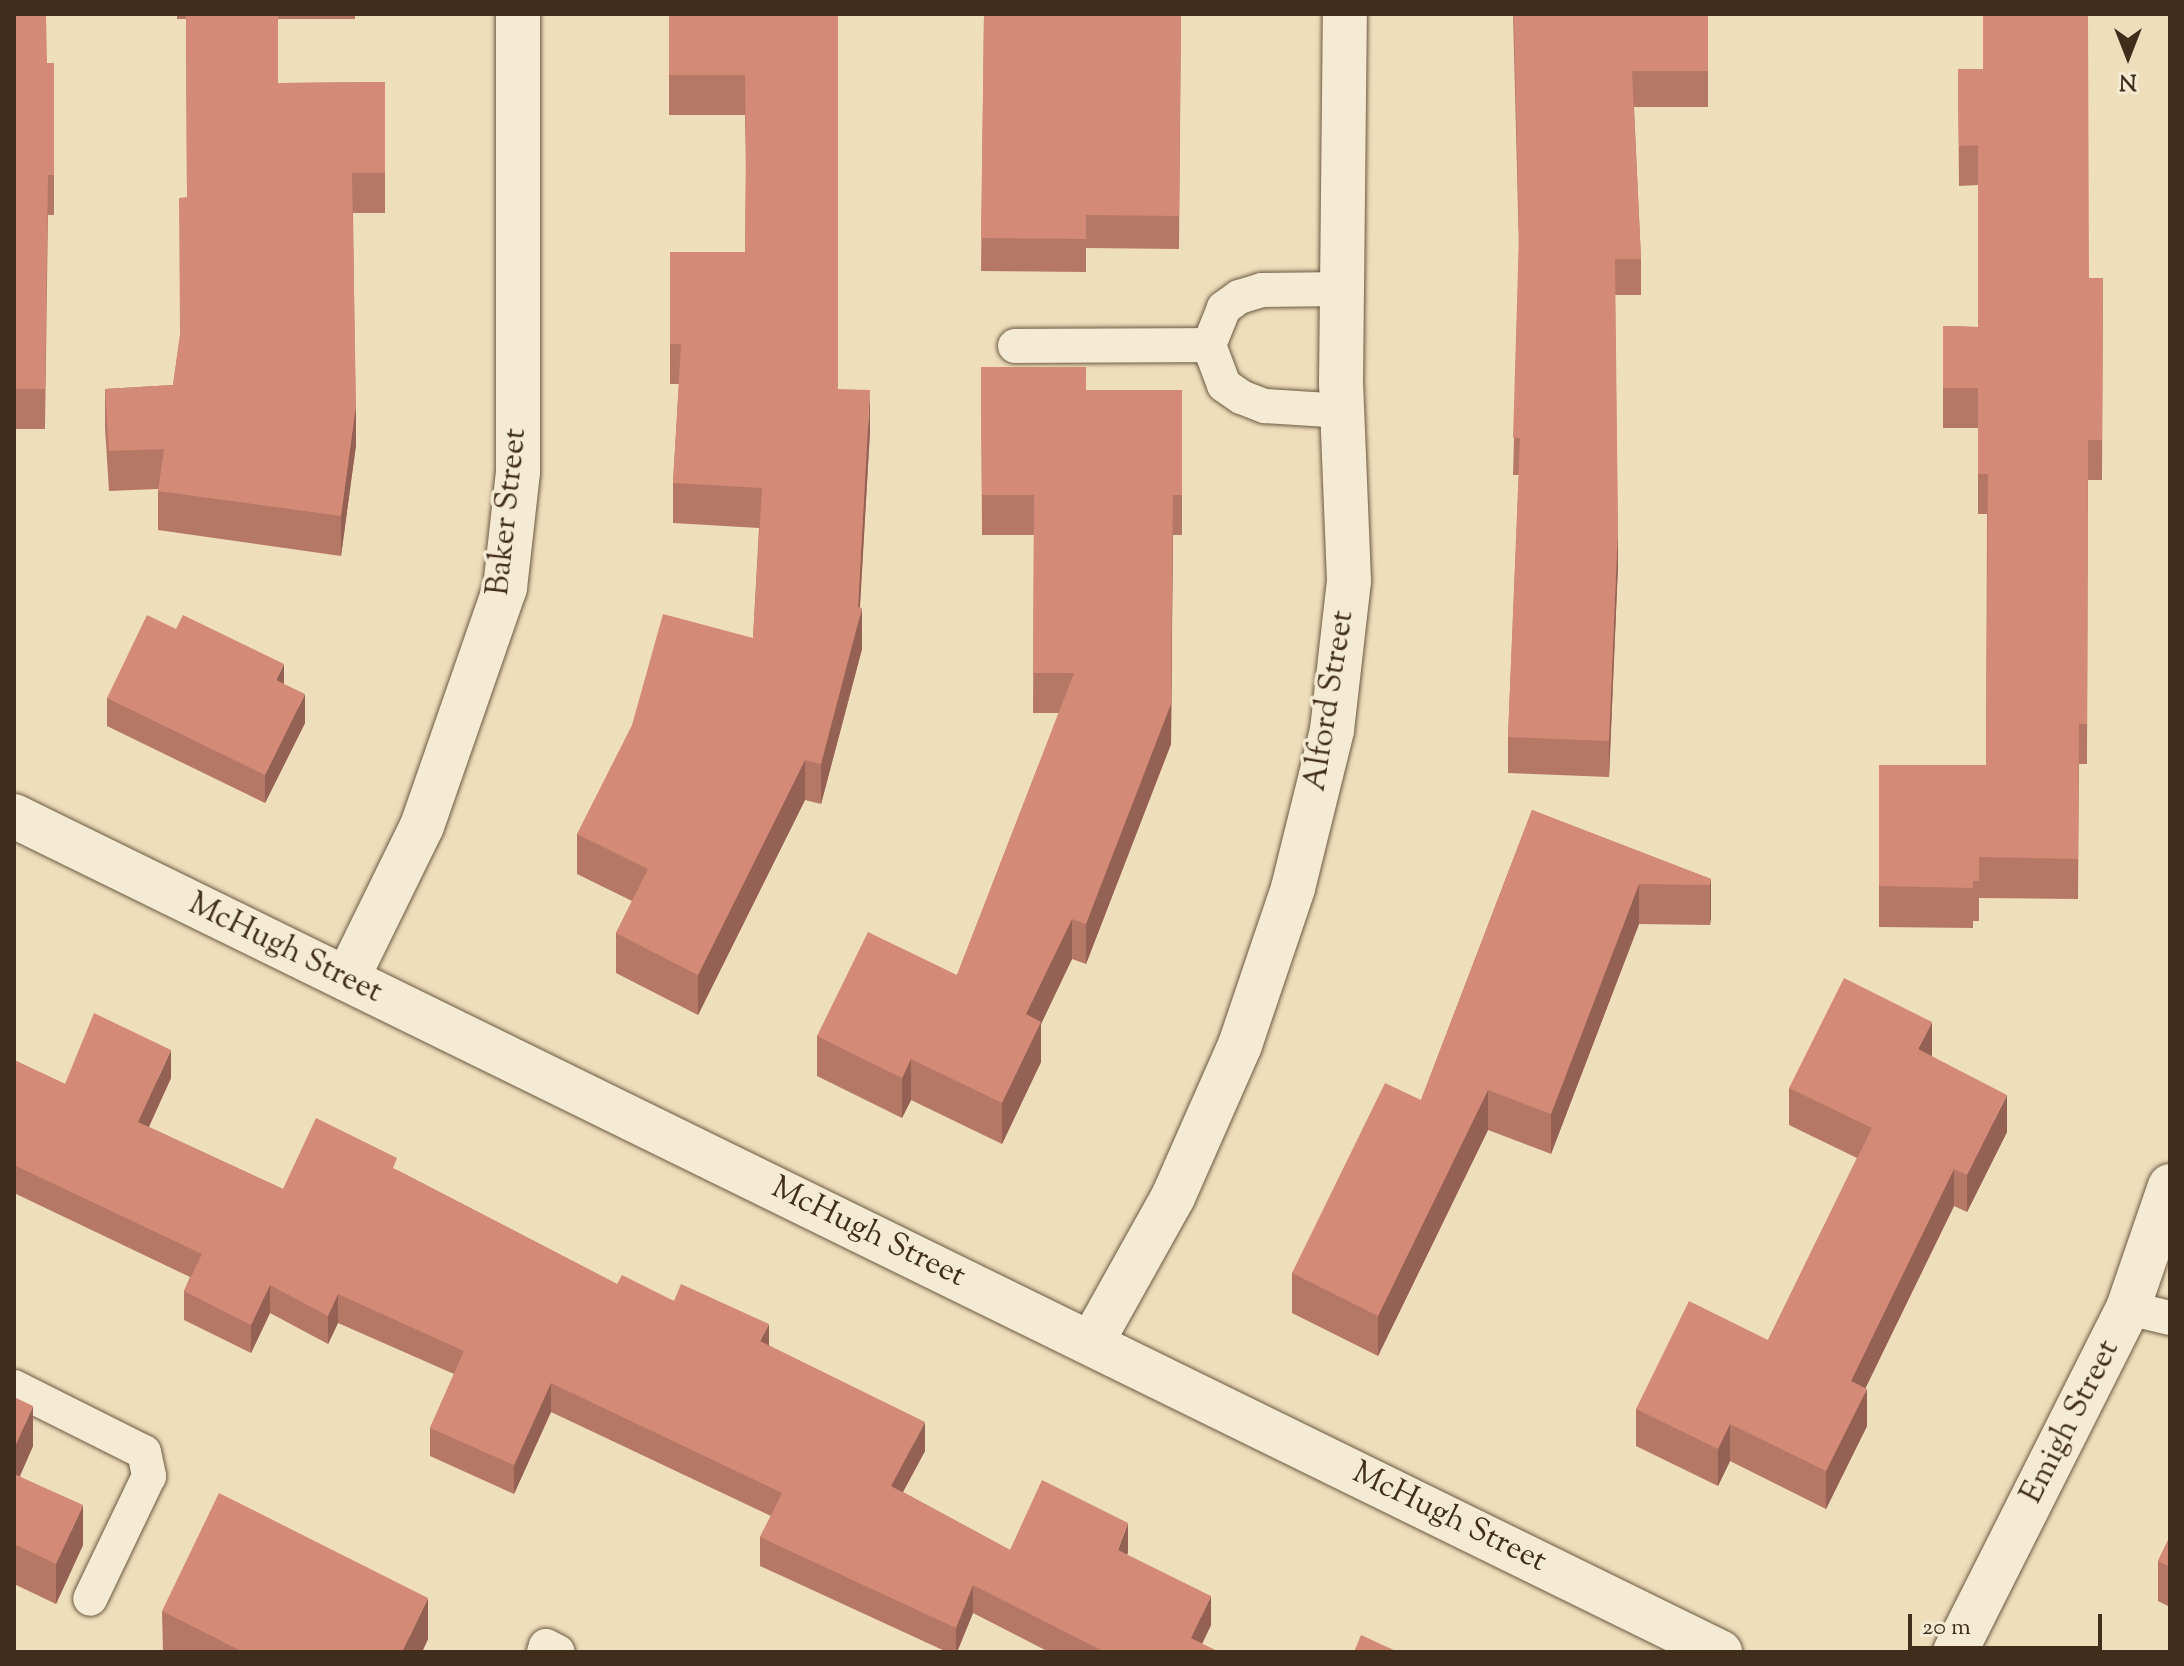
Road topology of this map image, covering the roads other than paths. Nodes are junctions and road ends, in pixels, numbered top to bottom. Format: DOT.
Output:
graph roads {
  1 [pos="518,14"];
  2 [pos="1345,14"];
  3 [pos="1342,289"];
  4 [pos="1209,345"];
  5 [pos="1015,346"];
  6 [pos="1344,411"];
  7 [pos="14,816"];
  8 [pos="347,979"];
  9 [pos="2170,1186"];
  10 [pos="2128,1308"];
  11 [pos="2170,1318"];
  12 [pos="1092,1342"];
  13 [pos="14,1387"];
  14 [pos="90,1599"];
  15 [pos="544,1652"];
  16 [pos="558,1652"];
  17 [pos="1720,1652"];
  18 [pos="1955,1652"];
  1 -- 8 [label="street, Baker Street"];
  2 -- 3 [label="street, Alford Street"];
  3 -- 4 [label="lane"];
  3 -- 6 [label="street, Alford Street"];
  4 -- 5 [label="lane"];
  4 -- 6 [label="lane"];
  6 -- 12 [label="street, Alford Street"];
  7 -- 8 [label="street, McHugh Street"];
  8 -- 12 [label="street, McHugh Street"];
  9 -- 10 [label="street, Emigh Street"];
  10 -- 11 [label="lane"];
  10 -- 18 [label="street, Emigh Street"];
  12 -- 17 [label="street, McHugh Street"];
  13 -- 14 [label="lane"];
  15 -- 16 [label="lane"];
}
